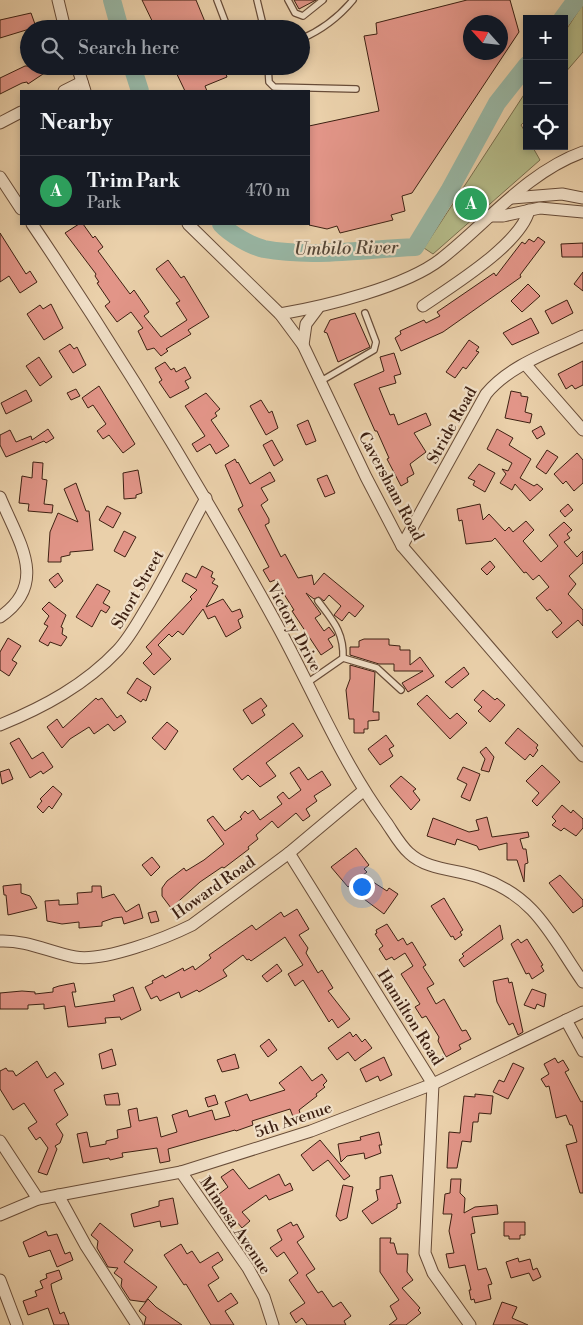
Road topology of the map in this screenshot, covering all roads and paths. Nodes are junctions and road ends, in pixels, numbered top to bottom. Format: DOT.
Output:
graph roads {
  1 [pos="58,0"];
  2 [pos="217,0"];
  3 [pos="257,0"];
  4 [pos="288,0"];
  5 [pos="323,0"];
  6 [pos="353,0"];
  7 [pos="63,20"];
  8 [pos="225,20"];
  9 [pos="262,20"];
  10 [pos="310,34"];
  11 [pos="80,75"];
  12 [pos="269,75"];
  13 [pos="84,87"];
  14 [pos="356,88"];
  15 [pos="69,90"];
  16 [pos="20,113"];
  17 [pos="0,123"];
  18 [pos="583,152"];
  19 [pos="541,173"];
  20 [pos="0,177"];
  21 [pos="551,194"];
  22 [pos="512,198"];
  23 [pos="583,198"];
  24 [pos="20,207"];
  25 [pos="529,210"];
  26 [pos="583,212"];
  27 [pos="491,216"];
  28 [pos="33,225"];
  29 [pos="189,225"];
  30 [pos="423,306"];
  31 [pos="318,308"];
  32 [pos="366,313"];
  33 [pos="280,314"];
  34 [pos="583,336"];
  35 [pos="303,346"];
  36 [pos="525,364"];
  37 [pos="321,381"];
  38 [pos="583,430"];
  39 [pos="0,497"];
  40 [pos="206,498"];
  41 [pos="402,546"];
  42 [pos="318,601"];
  43 [pos="0,617"];
  44 [pos="343,658"];
  45 [pos="307,683"];
  46 [pos="401,690"];
  47 [pos="0,725"];
  48 [pos="583,756"];
  49 [pos="363,791"];
  50 [pos="289,853"];
  51 [pos="0,941"];
  52 [pos="583,982"];
  53 [pos="583,1012"];
  54 [pos="566,1020"];
  55 [pos="583,1051"];
  56 [pos="433,1084"];
  57 [pos="0,1141"];
  58 [pos="181,1172"];
  59 [pos="58,1195"];
  60 [pos="38,1199"];
  61 [pos="0,1215"];
  62 [pos="0,1280"];
  63 [pos="17,1325"];
  64 [pos="137,1325"];
  65 [pos="273,1325"];
  66 [pos="470,1325"];
  1 -- 7 [label="street"];
  2 -- 8 [label="lane"];
  3 -- 9 [label="lane"];
  4 -- 5 [label="lane"];
  6 -- 10 [label="lane"];
  11 -- 13 [label="street"];
  12 -- 14 [label="lane"];
  13 -- 15 [label="street"];
  16 -- 17 [label="street"];
  18 -- 19 [label="street"];
  19 -- 21 [label="street"];
  19 -- 22 [label="street"];
  20 -- 24 [label="street"];
  21 -- 22 [label="street"];
  21 -- 23 [label="street"];
  22 -- 27 [label="street"];
  25 -- 26 [label="street"];
  25 -- 27 [label="street"];
  25 -- 30 [label="street"];
  27 -- 31 [label="street"];
  28 -- 40 [label="street, Victory Drive"];
  29 -- 33 [label="street, Caversham Road"];
  31 -- 33 [label="street"];
  31 -- 35 [label="street"];
  32 -- 37 [label="lane"];
  33 -- 35 [label="street, Caversham Road"];
  34 -- 36 [label="street, Stride Road"];
  35 -- 37 [label="street, Caversham Road"];
  36 -- 38 [label="street"];
  36 -- 41 [label="street, Stride Road"];
  37 -- 41 [label="street, Caversham Road"];
  39 -- 43 [label="street"];
  40 -- 45 [label="street, Victory Drive"];
  40 -- 47 [label="street, Short Street"];
  41 -- 48 [label="street, Caversham Road"];
  42 -- 44 [label="lane"];
  44 -- 45 [label="lane"];
  44 -- 46 [label="lane"];
  45 -- 49 [label="street, Victory Drive"];
  49 -- 50 [label="street, Howard Road"];
  49 -- 52 [label="street, Victory Drive"];
  50 -- 51 [label="street, Howard Road"];
  50 -- 56 [label="street, Hamilton Road"];
  53 -- 54 [label="street, 5th Avenue"];
  54 -- 55 [label="street"];
  54 -- 56 [label="street, 5th Avenue"];
  56 -- 58 [label="street, 5th Avenue"];
  56 -- 66 [label="street, Hamilton Road"];
  57 -- 60 [label="street"];
  58 -- 59 [label="street, 5th Avenue"];
  58 -- 65 [label="street, Mimosa Avenue"];
  59 -- 60 [label="street, 5th Avenue"];
  59 -- 64 [label="street"];
  60 -- 61 [label="street, 5th Avenue"];
  62 -- 63 [label="street"];
}
